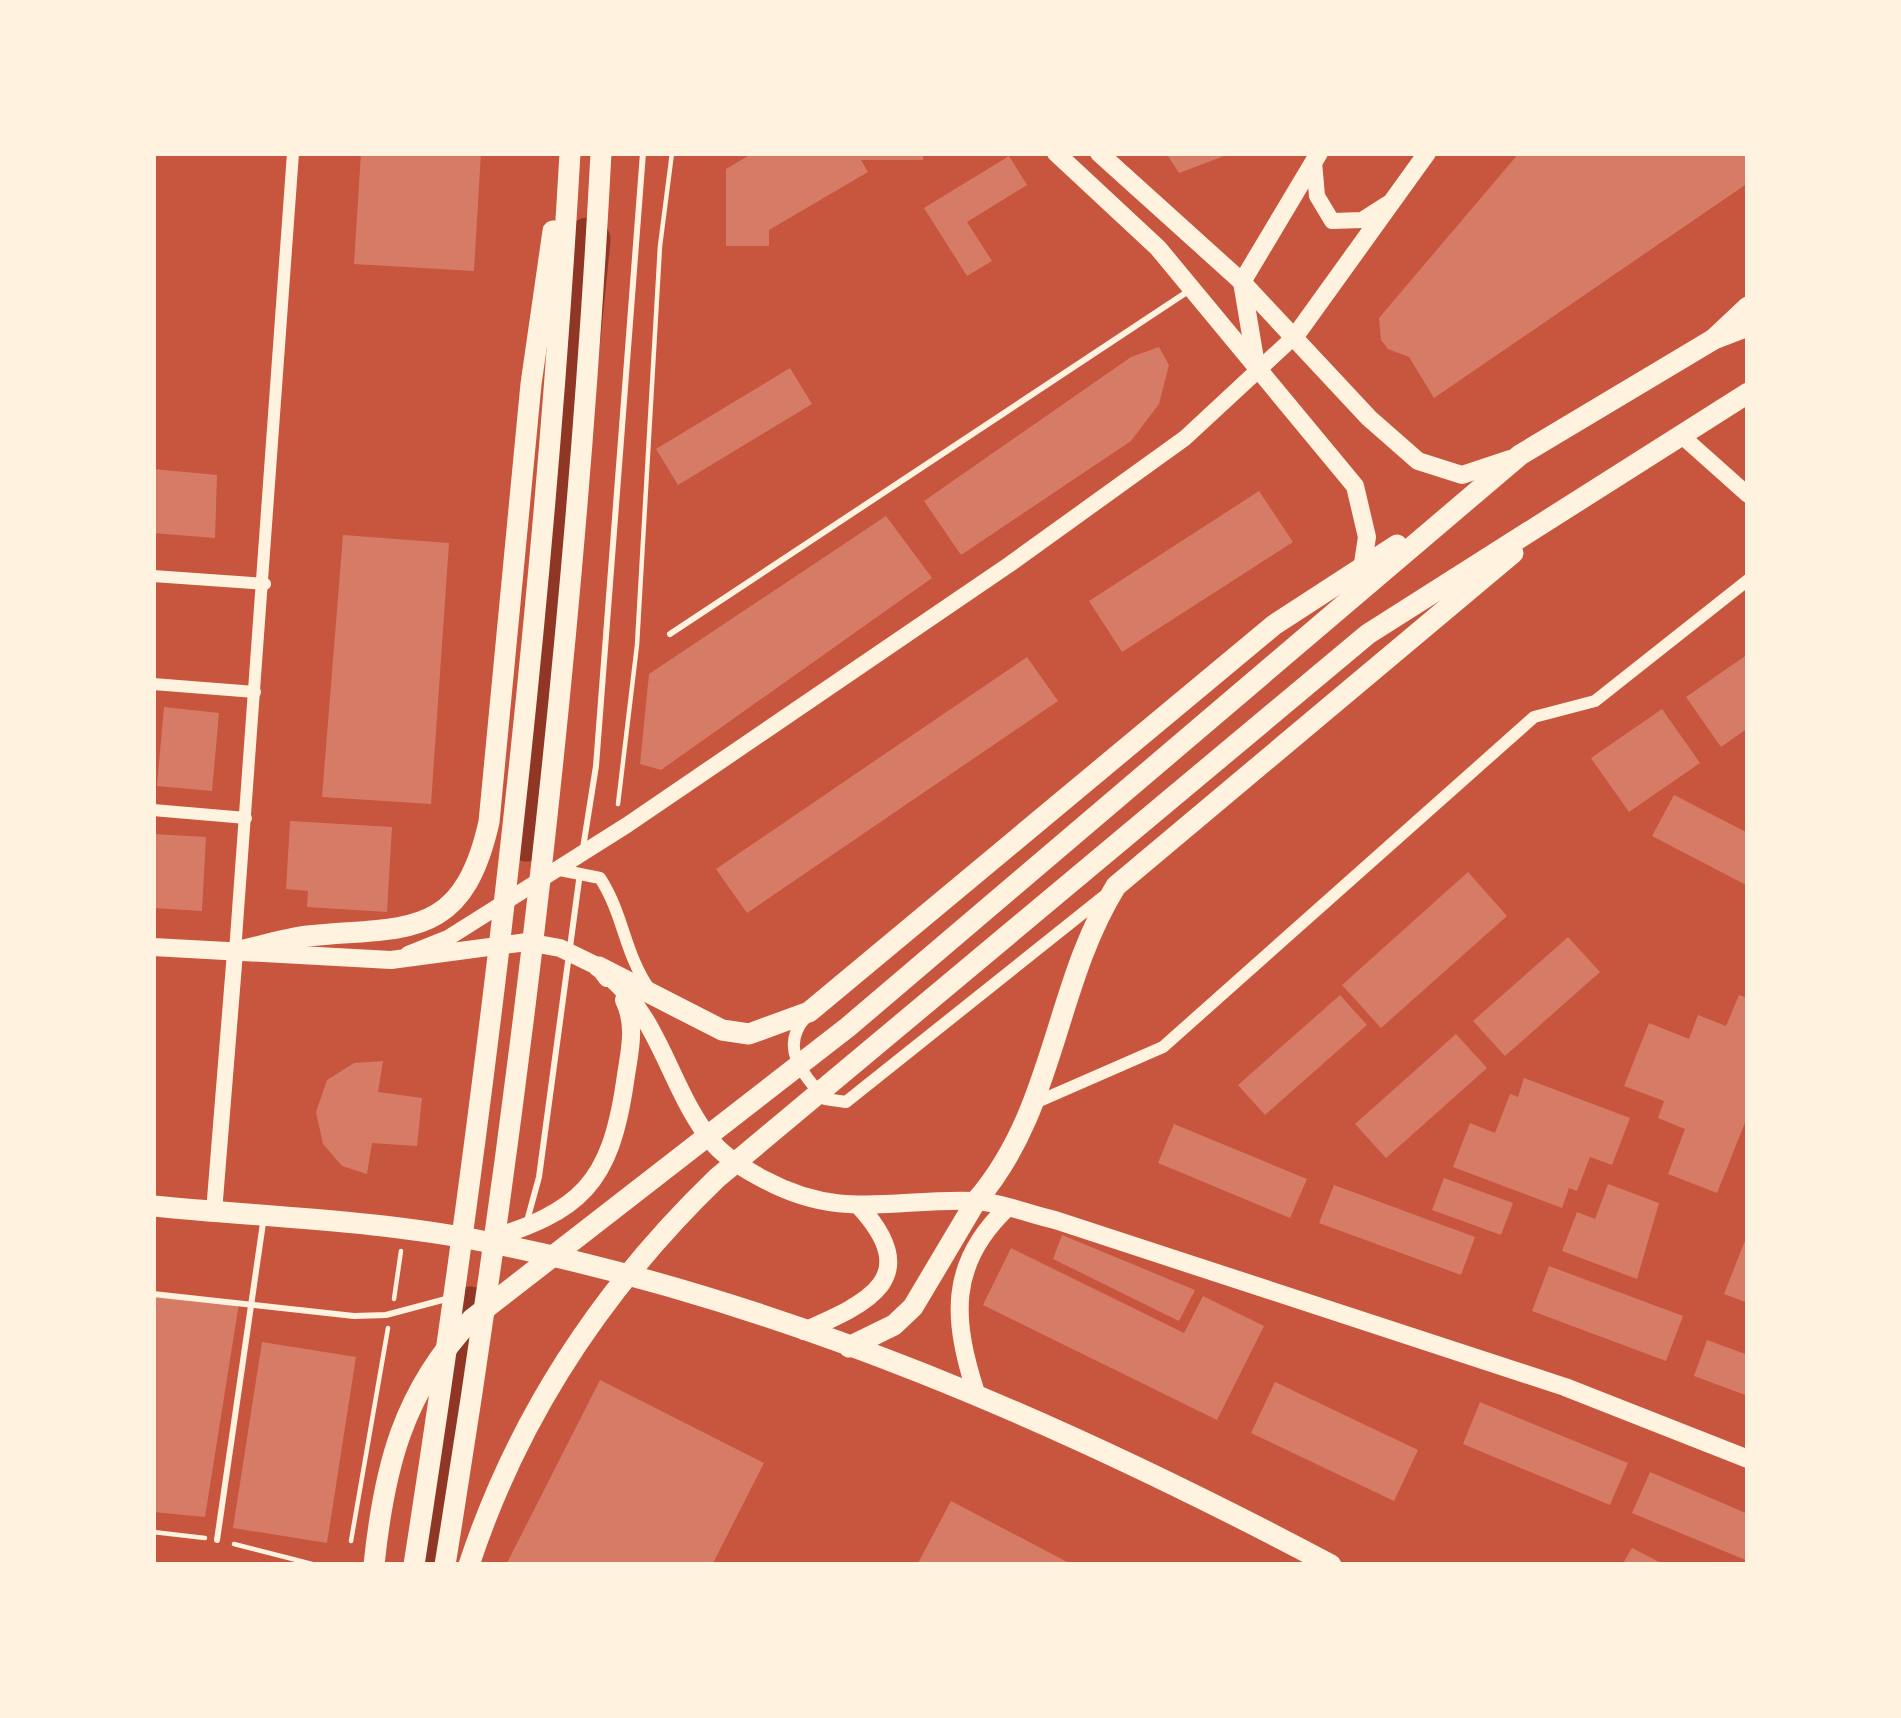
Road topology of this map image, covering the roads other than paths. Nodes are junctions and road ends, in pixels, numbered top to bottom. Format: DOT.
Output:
graph roads {
  1 [pos="293,153"];
  2 [pos="567,153"];
  3 [pos="601,153"];
  4 [pos="643,153"];
  5 [pos="1056,153"];
  6 [pos="1099,153"];
  7 [pos="1427,153"];
  8 [pos="1317,157"];
  9 [pos="1388,203"];
  10 [pos="1242,282"];
  11 [pos="1193,288"];
  12 [pos="1748,307"];
  13 [pos="1748,326"];
  14 [pos="1296,334"];
  15 [pos="1714,339"];
  16 [pos="1257,370"];
  17 [pos="1748,397"];
  18 [pos="1683,436"];
  19 [pos="1520,455"];
  20 [pos="1748,495"];
  21 [pos="1554,517"];
  22 [pos="1425,531"];
  23 [pos="1366,561"];
  24 [pos="153,576"];
  25 [pos="1748,580"];
  26 [pos="265,584"];
  27 [pos="1356,593"];
  28 [pos="670,634"];
  29 [pos="153,684"];
  30 [pos="255,692"];
  31 [pos="153,810"];
  32 [pos="246,818"];
  33 [pos="555,869"];
  34 [pos="1116,886"];
  35 [pos="153,946"];
  36 [pos="235,952"];
  37 [pos="392,960"];
  38 [pos="599,967"];
  39 [pos="654,996"];
  40 [pos="809,1012"];
  41 [pos="1037,1102"];
  42 [pos="976,1201"];
  43 [pos="153,1206"];
  44 [pos="859,1206"];
  45 [pos="1007,1208"];
  46 [pos="214,1212"];
  47 [pos="264,1217"];
  48 [pos="483,1241"];
  49 [pos="475,1282"];
  50 [pos="462,1291"];
  51 [pos="153,1294"];
  52 [pos="483,1310"];
  53 [pos="804,1330"];
  54 [pos="849,1347"];
  55 [pos="976,1393"];
  56 [pos="1748,1459"];
  57 [pos="217,1540"];
  58 [pos="374,1565"];
  59 [pos="414,1565"];
  60 [pos="445,1565"];
  61 [pos="469,1565"];
  62 [pos="1331,1565"];
  1 -- 26 [label="street"];
  2 -- 36 [label="main road"];
  2 -- 59 [label="main road"];
  3 -- 52 [label="main road"];
  4 -- 49 [label="lane"];
  5 -- 11 [label="main road"];
  6 -- 10 [label="main road"];
  7 -- 9 [label="main road"];
  8 -- 9 [label="street"];
  8 -- 10 [label="main road"];
  9 -- 14 [label="main road"];
  10 -- 14 [label="main road"];
  10 -- 16 [label="main road"];
  11 -- 16 [label="main road"];
  11 -- 28 [label="lane"];
  12 -- 15 [label="main road"];
  13 -- 15 [label="main road"];
  14 -- 16 [label="street"];
  14 -- 19 [label="main road"];
  15 -- 19 [label="main road"];
  16 -- 23 [label="main road"];
  16 -- 33 [label="street"];
  17 -- 18 [label="main road"];
  18 -- 20 [label="street"];
  18 -- 21 [label="main road"];
  19 -- 22 [label="main road"];
  21 -- 34 [label="main road"];
  21 -- 61 [label="main road"];
  22 -- 23 [label="main road"];
  22 -- 27 [label="main road"];
  23 -- 27 [label="main road"];
  23 -- 40 [label="main road"];
  24 -- 26 [label="street"];
  25 -- 41 [label="street"];
  26 -- 30 [label="street"];
  27 -- 52 [label="main road"];
  29 -- 30 [label="street"];
  30 -- 32 [label="street"];
  31 -- 32 [label="street"];
  32 -- 36 [label="street"];
  33 -- 37 [label="street"];
  33 -- 39 [label="street"];
  34 -- 40 [label="street"];
  34 -- 41 [label="main road"];
  35 -- 36 [label="main road"];
  36 -- 37 [label="main road"];
  36 -- 46 [label="street"];
  37 -- 38 [label="main road"];
  38 -- 39 [label="main road"];
  38 -- 44 [label="main road"];
  38 -- 48 [label="main road"];
  39 -- 40 [label="main road"];
  41 -- 42 [label="main road"];
  42 -- 44 [label="main road"];
  42 -- 45 [label="main road"];
  42 -- 54 [label="main road"];
  43 -- 46 [label="main road"];
  44 -- 53 [label="main road"];
  45 -- 55 [label="main road"];
  45 -- 56 [label="main road"];
  46 -- 47 [label="main road"];
  47 -- 48 [label="main road"];
  47 -- 57 [label="lane"];
  48 -- 53 [label="main road"];
  50 -- 51 [label="lane"];
  52 -- 58 [label="main road"];
  52 -- 60 [label="main road"];
  53 -- 54 [label="main road"];
  54 -- 55 [label="main road"];
  55 -- 62 [label="main road"];
}
